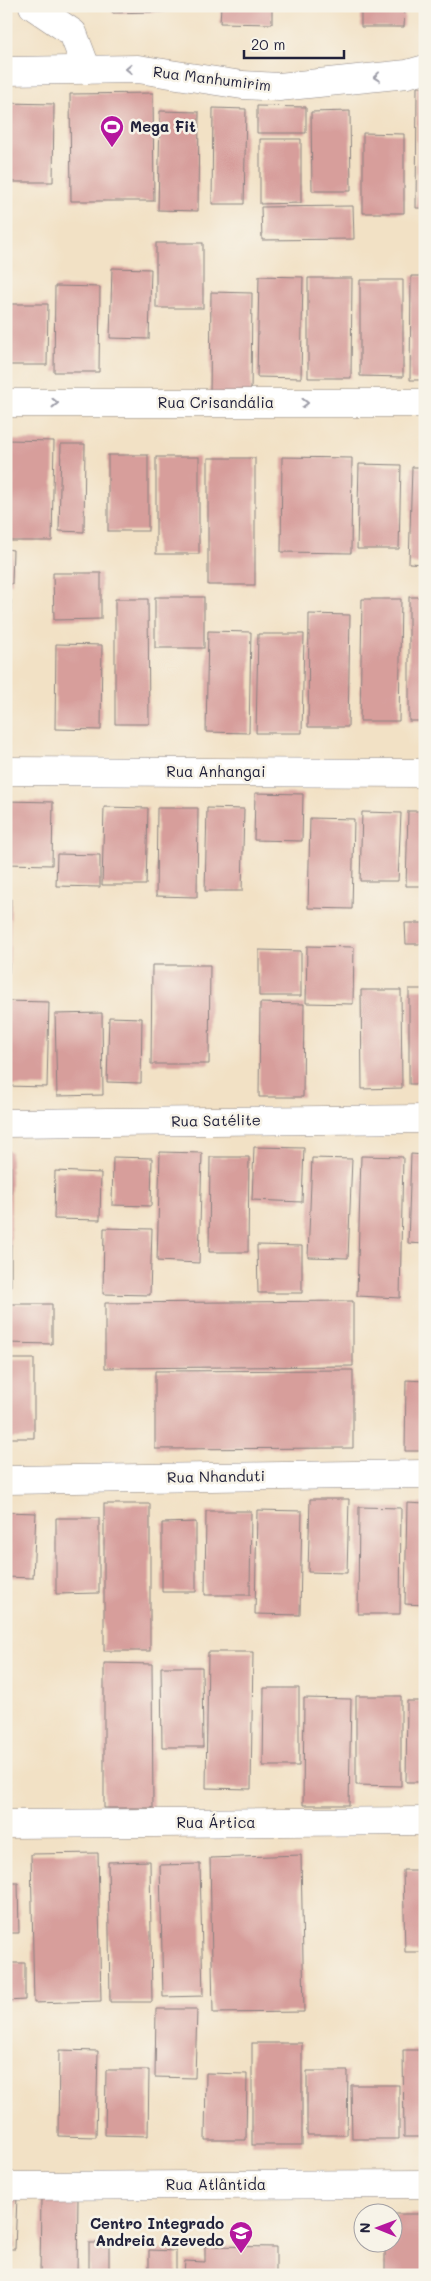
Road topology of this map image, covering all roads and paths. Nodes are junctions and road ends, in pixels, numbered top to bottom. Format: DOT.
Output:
graph roads {
  1 [pos="33,6"];
  2 [pos="60,6"];
  3 [pos="73,33"];
  4 [pos="425,69"];
  5 [pos="6,70"];
  6 [pos="87,70"];
  7 [pos="6,403"];
  8 [pos="425,403"];
  9 [pos="6,771"];
  10 [pos="425,773"];
  11 [pos="425,1119"];
  12 [pos="6,1123"];
  13 [pos="425,1474"];
  14 [pos="6,1480"];
  15 [pos="425,1822"];
  16 [pos="6,1824"];
  17 [pos="425,2184"];
  18 [pos="6,2186"];
  1 -- 3 [label="street"];
  2 -- 3 [label="street"];
  3 -- 6 [label="street"];
  4 -- 6 [label="street, Rua Manhumirim, one-way"];
  5 -- 6 [label="street, Rua Manhumirim"];
  7 -- 8 [label="street, Rua Crisandália, one-way"];
  9 -- 10 [label="street, Rua Anhangai"];
  11 -- 12 [label="street, Rua Satélite"];
  13 -- 14 [label="street, Rua Nhanduti"];
  15 -- 16 [label="street, Rua Ártica"];
  17 -- 18 [label="street, Rua Atlântida"];
}
